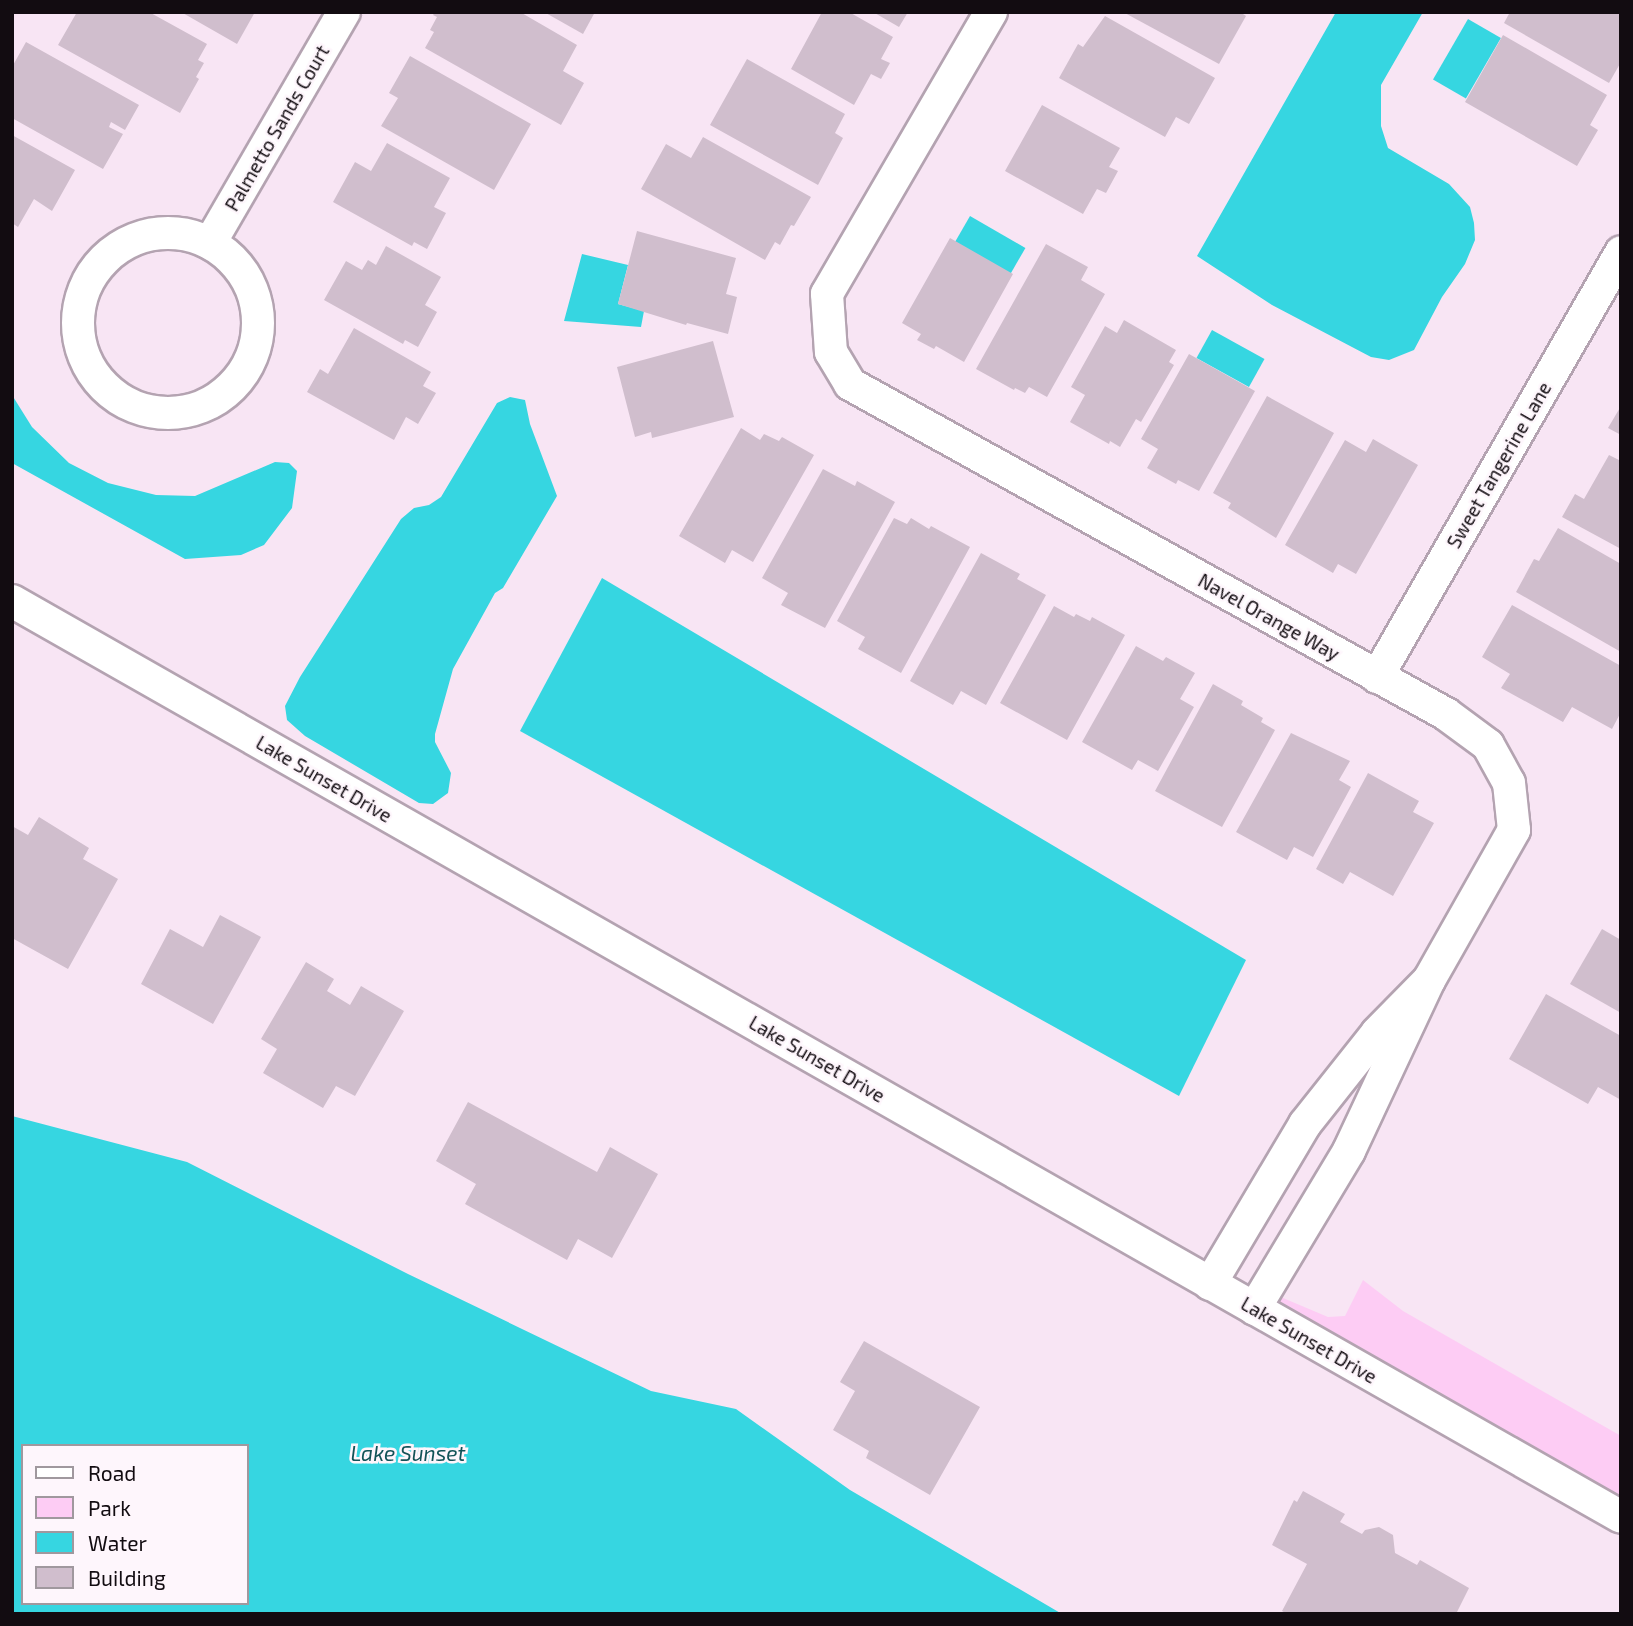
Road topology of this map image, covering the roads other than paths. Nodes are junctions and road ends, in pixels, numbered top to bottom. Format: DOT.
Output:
graph roads {
  1 [pos="344,12"];
  2 [pos="991,12"];
  3 [pos="210,243"];
  4 [pos="1621,252"];
  5 [pos="12,601"];
  6 [pos="1377,677"];
  7 [pos="1429,979"];
  8 [pos="1210,1284"];
  9 [pos="1254,1309"];
  10 [pos="1621,1517"];
  1 -- 3 [label="street, Palmetto Sands Court"];
  2 -- 6 [label="street, Navel Orange Way"];
  3 -- 3 [label="street"];
  4 -- 6 [label="street, Sweet Tangerine Lane"];
  5 -- 8 [label="street, Lake Sunset Drive"];
  6 -- 7 [label="street, Navel Orange Way"];
  7 -- 8 [label="street"];
  7 -- 9 [label="street"];
  8 -- 9 [label="street, Lake Sunset Drive"];
  9 -- 10 [label="street, Lake Sunset Drive"];
}
